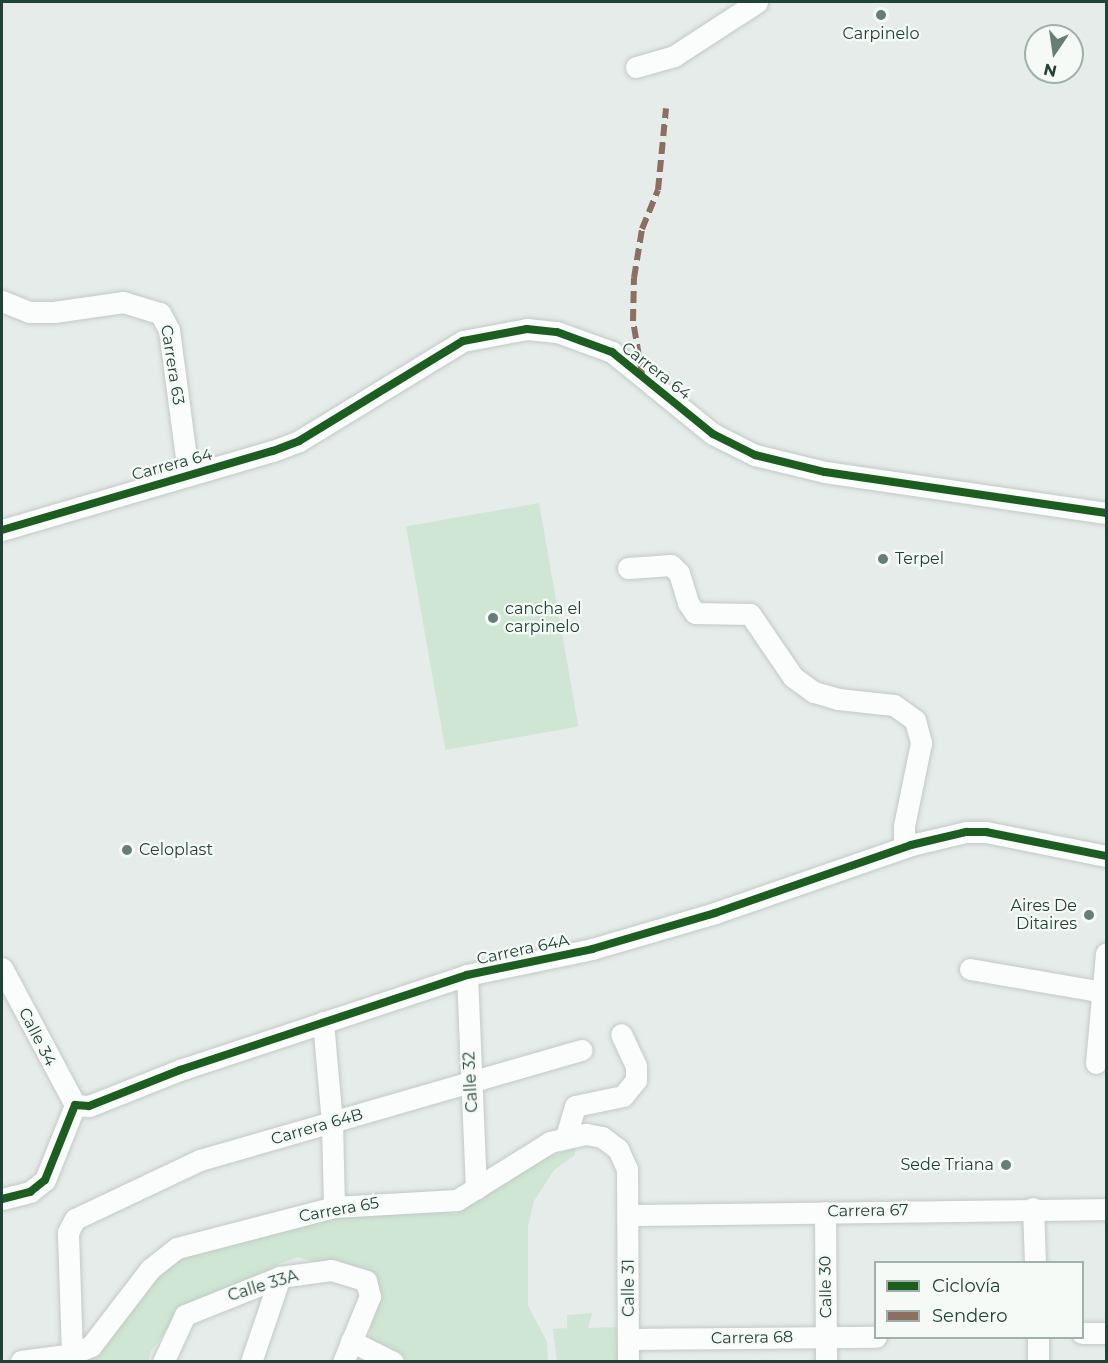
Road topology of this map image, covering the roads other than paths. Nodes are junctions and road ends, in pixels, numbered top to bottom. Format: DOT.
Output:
graph roads {
  1 [pos="757,2"];
  2 [pos="636,67"];
  3 [pos="2,301"];
  4 [pos="188,473"];
  5 [pos="1107,513"];
  6 [pos="2,530"];
  7 [pos="628,568"];
  8 [pos="904,847"];
  9 [pos="1107,856"];
  10 [pos="1107,953"];
  11 [pos="2,968"];
  12 [pos="970,969"];
  13 [pos="467,975"];
  14 [pos="1103,992"];
  15 [pos="323,1022"];
  16 [pos="621,1034"];
  17 [pos="581,1050"];
  18 [pos="1096,1063"];
  19 [pos="471,1085"];
  20 [pos="75,1106"];
  21 [pos="332,1123"];
  22 [pos="566,1136"];
  23 [pos="476,1189"];
  24 [pos="2,1199"];
  25 [pos="334,1207"];
  26 [pos="1033,1208"];
  27 [pos="1107,1209"];
  28 [pos="825,1212"];
  29 [pos="629,1215"];
  30 [pos="1035,1261"];
  31 [pos="280,1277"];
  32 [pos="1107,1333"];
  33 [pos="1084,1334"];
  34 [pos="874,1336"];
  35 [pos="826,1337"];
  36 [pos="629,1339"];
  37 [pos="1038,1339"];
  38 [pos="351,1341"];
  39 [pos="72,1354"];
  40 [pos="21,1361"];
  41 [pos="163,1362"];
  42 [pos="251,1362"];
  43 [pos="343,1362"];
  44 [pos="393,1362"];
  45 [pos="628,1362"];
  46 [pos="826,1362"];
  47 [pos="1038,1362"];
  1 -- 2 [label="street"];
  3 -- 4 [label="street, Carrera 63"];
  4 -- 5 [label="street, Carrera 64"];
  4 -- 6 [label="street, Carrera 64"];
  7 -- 8 [label="street"];
  8 -- 9 [label="street, Carrera 64A"];
  8 -- 13 [label="street, Carrera 64A"];
  10 -- 14 [label="street"];
  11 -- 20 [label="street, Calle 34"];
  12 -- 14 [label="street"];
  13 -- 15 [label="street, Carrera 64A"];
  13 -- 19 [label="street, Calle 32"];
  14 -- 18 [label="street"];
  15 -- 20 [label="street, Carrera 64A"];
  15 -- 21 [label="street"];
  16 -- 22 [label="street"];
  17 -- 19 [label="street, Carrera 64B"];
  19 -- 21 [label="street, Carrera 64B"];
  19 -- 23 [label="street, Calle 32"];
  20 -- 24 [label="street"];
  21 -- 25 [label="street"];
  21 -- 39 [label="street, Carrera 64B"];
  22 -- 23 [label="street, Carrera 65"];
  22 -- 29 [label="street, Carrera 65"];
  23 -- 25 [label="street, Carrera 65"];
  25 -- 39 [label="street, Carrera 65"];
  26 -- 27 [label="street, Carrera 67"];
  26 -- 28 [label="street, Carrera 67"];
  26 -- 30 [label="street"];
  28 -- 29 [label="street, Carrera 67"];
  28 -- 35 [label="street, Calle 30"];
  29 -- 36 [label="street, Calle 31"];
  31 -- 38 [label="street, Calle 33A"];
  31 -- 41 [label="street, Calle 33A"];
  31 -- 42 [label="street"];
  32 -- 33 [label="street"];
  34 -- 35 [label="street, Carrera 68"];
  35 -- 36 [label="street, Carrera 68"];
  35 -- 46 [label="street, Calle 30"];
  36 -- 45 [label="street, Calle 31"];
  37 -- 47 [label="street"];
  38 -- 43 [label="street"];
  38 -- 44 [label="street"];
  39 -- 40 [label="street, Carrera 65"];
}
